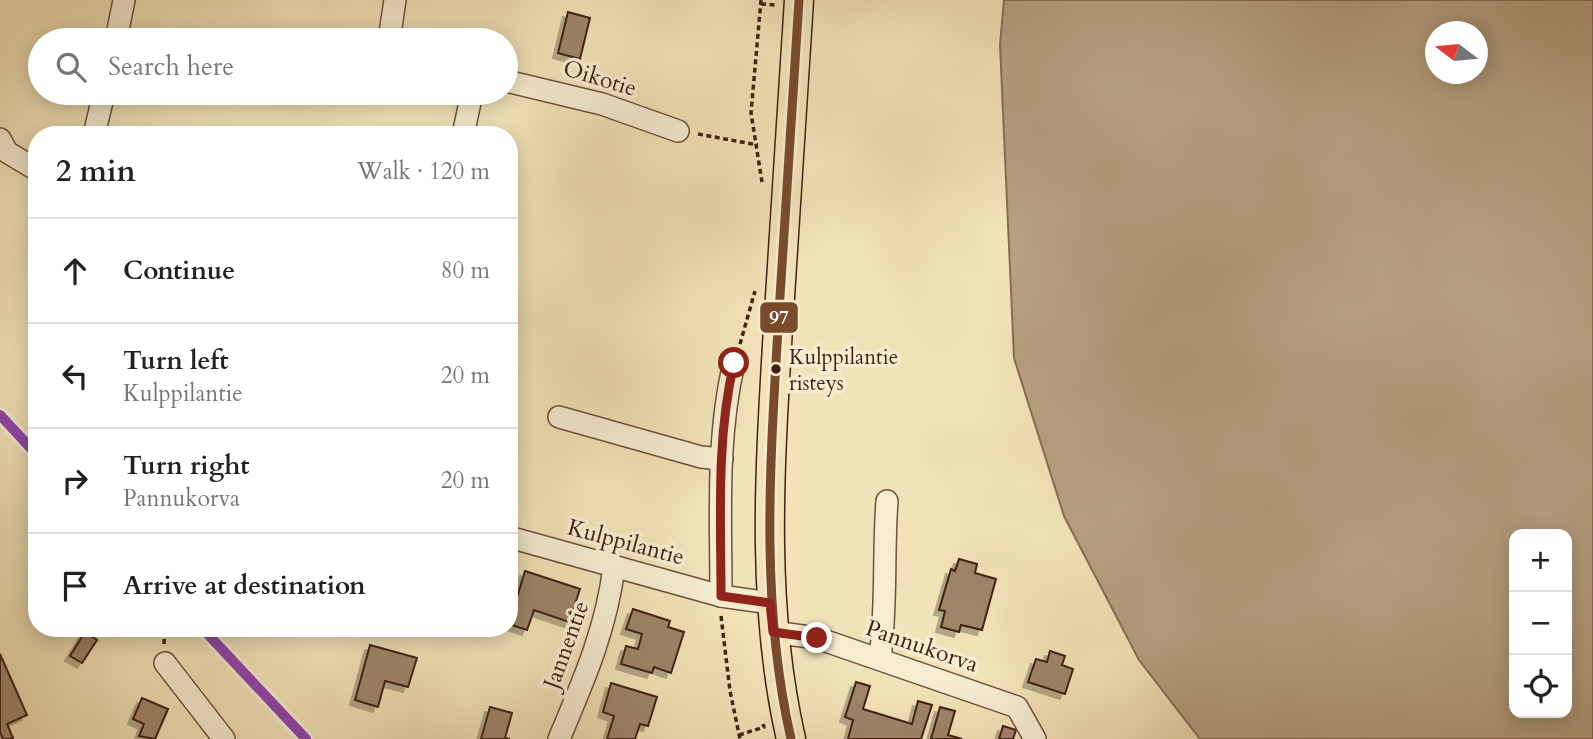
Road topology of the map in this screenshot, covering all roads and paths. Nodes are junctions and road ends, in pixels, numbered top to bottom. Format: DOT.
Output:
graph roads {
  1 [pos="124,0"];
  2 [pos="395,0"];
  3 [pos="761,2"];
  4 [pos="791,3"];
  5 [pos="118,28"];
  6 [pos="392,28"];
  7 [pos="518,82"];
  8 [pos="101,105"];
  9 [pos="469,105"];
  10 [pos="96,126"];
  11 [pos="465,126"];
  12 [pos="678,131"];
  13 [pos="0,139"];
  14 [pos="758,145"];
  15 [pos="28,165"];
  16 [pos="762,191"];
  17 [pos="756,281"];
  18 [pos="734,363"];
  19 [pos="559,417"];
  20 [pos="722,459"];
  21 [pos="887,501"];
  22 [pos="518,539"];
  23 [pos="614,566"];
  24 [pos="721,596"];
  25 [pos="770,603"];
  26 [pos="773,632"];
  27 [pos="880,658"];
  28 [pos="164,663"];
  29 [pos="764,727"];
  30 [pos="740,737"];
  31 [pos="224,739"];
  32 [pos="559,739"];
  33 [pos="792,739"];
  34 [pos="1035,739"];
  1 -- 5 [label="street"];
  2 -- 6 [label="street"];
  3 -- 4 [label="path"];
  3 -- 14 [label="path"];
  4 -- 25 [label="main road"];
  7 -- 12 [label="street, Oikotie"];
  8 -- 10 [label="street"];
  9 -- 11 [label="street"];
  12 -- 14 [label="path"];
  13 -- 15 [label="street"];
  14 -- 16 [label="path"];
  17 -- 18 [label="path"];
  18 -- 20 [label="street"];
  19 -- 20 [label="street"];
  20 -- 24 [label="street"];
  21 -- 27 [label="street"];
  22 -- 23 [label="street, Kulppilantie"];
  23 -- 24 [label="street, Kulppilantie"];
  23 -- 32 [label="street, Jannentie"];
  24 -- 25 [label="street, Kulppilantie"];
  24 -- 30 [label="path"];
  25 -- 26 [label="main road"];
  26 -- 27 [label="street, Pannukorva"];
  26 -- 33 [label="main road"];
  27 -- 34 [label="street, Pannukorva"];
  28 -- 31 [label="street"];
  29 -- 30 [label="path"];
}
